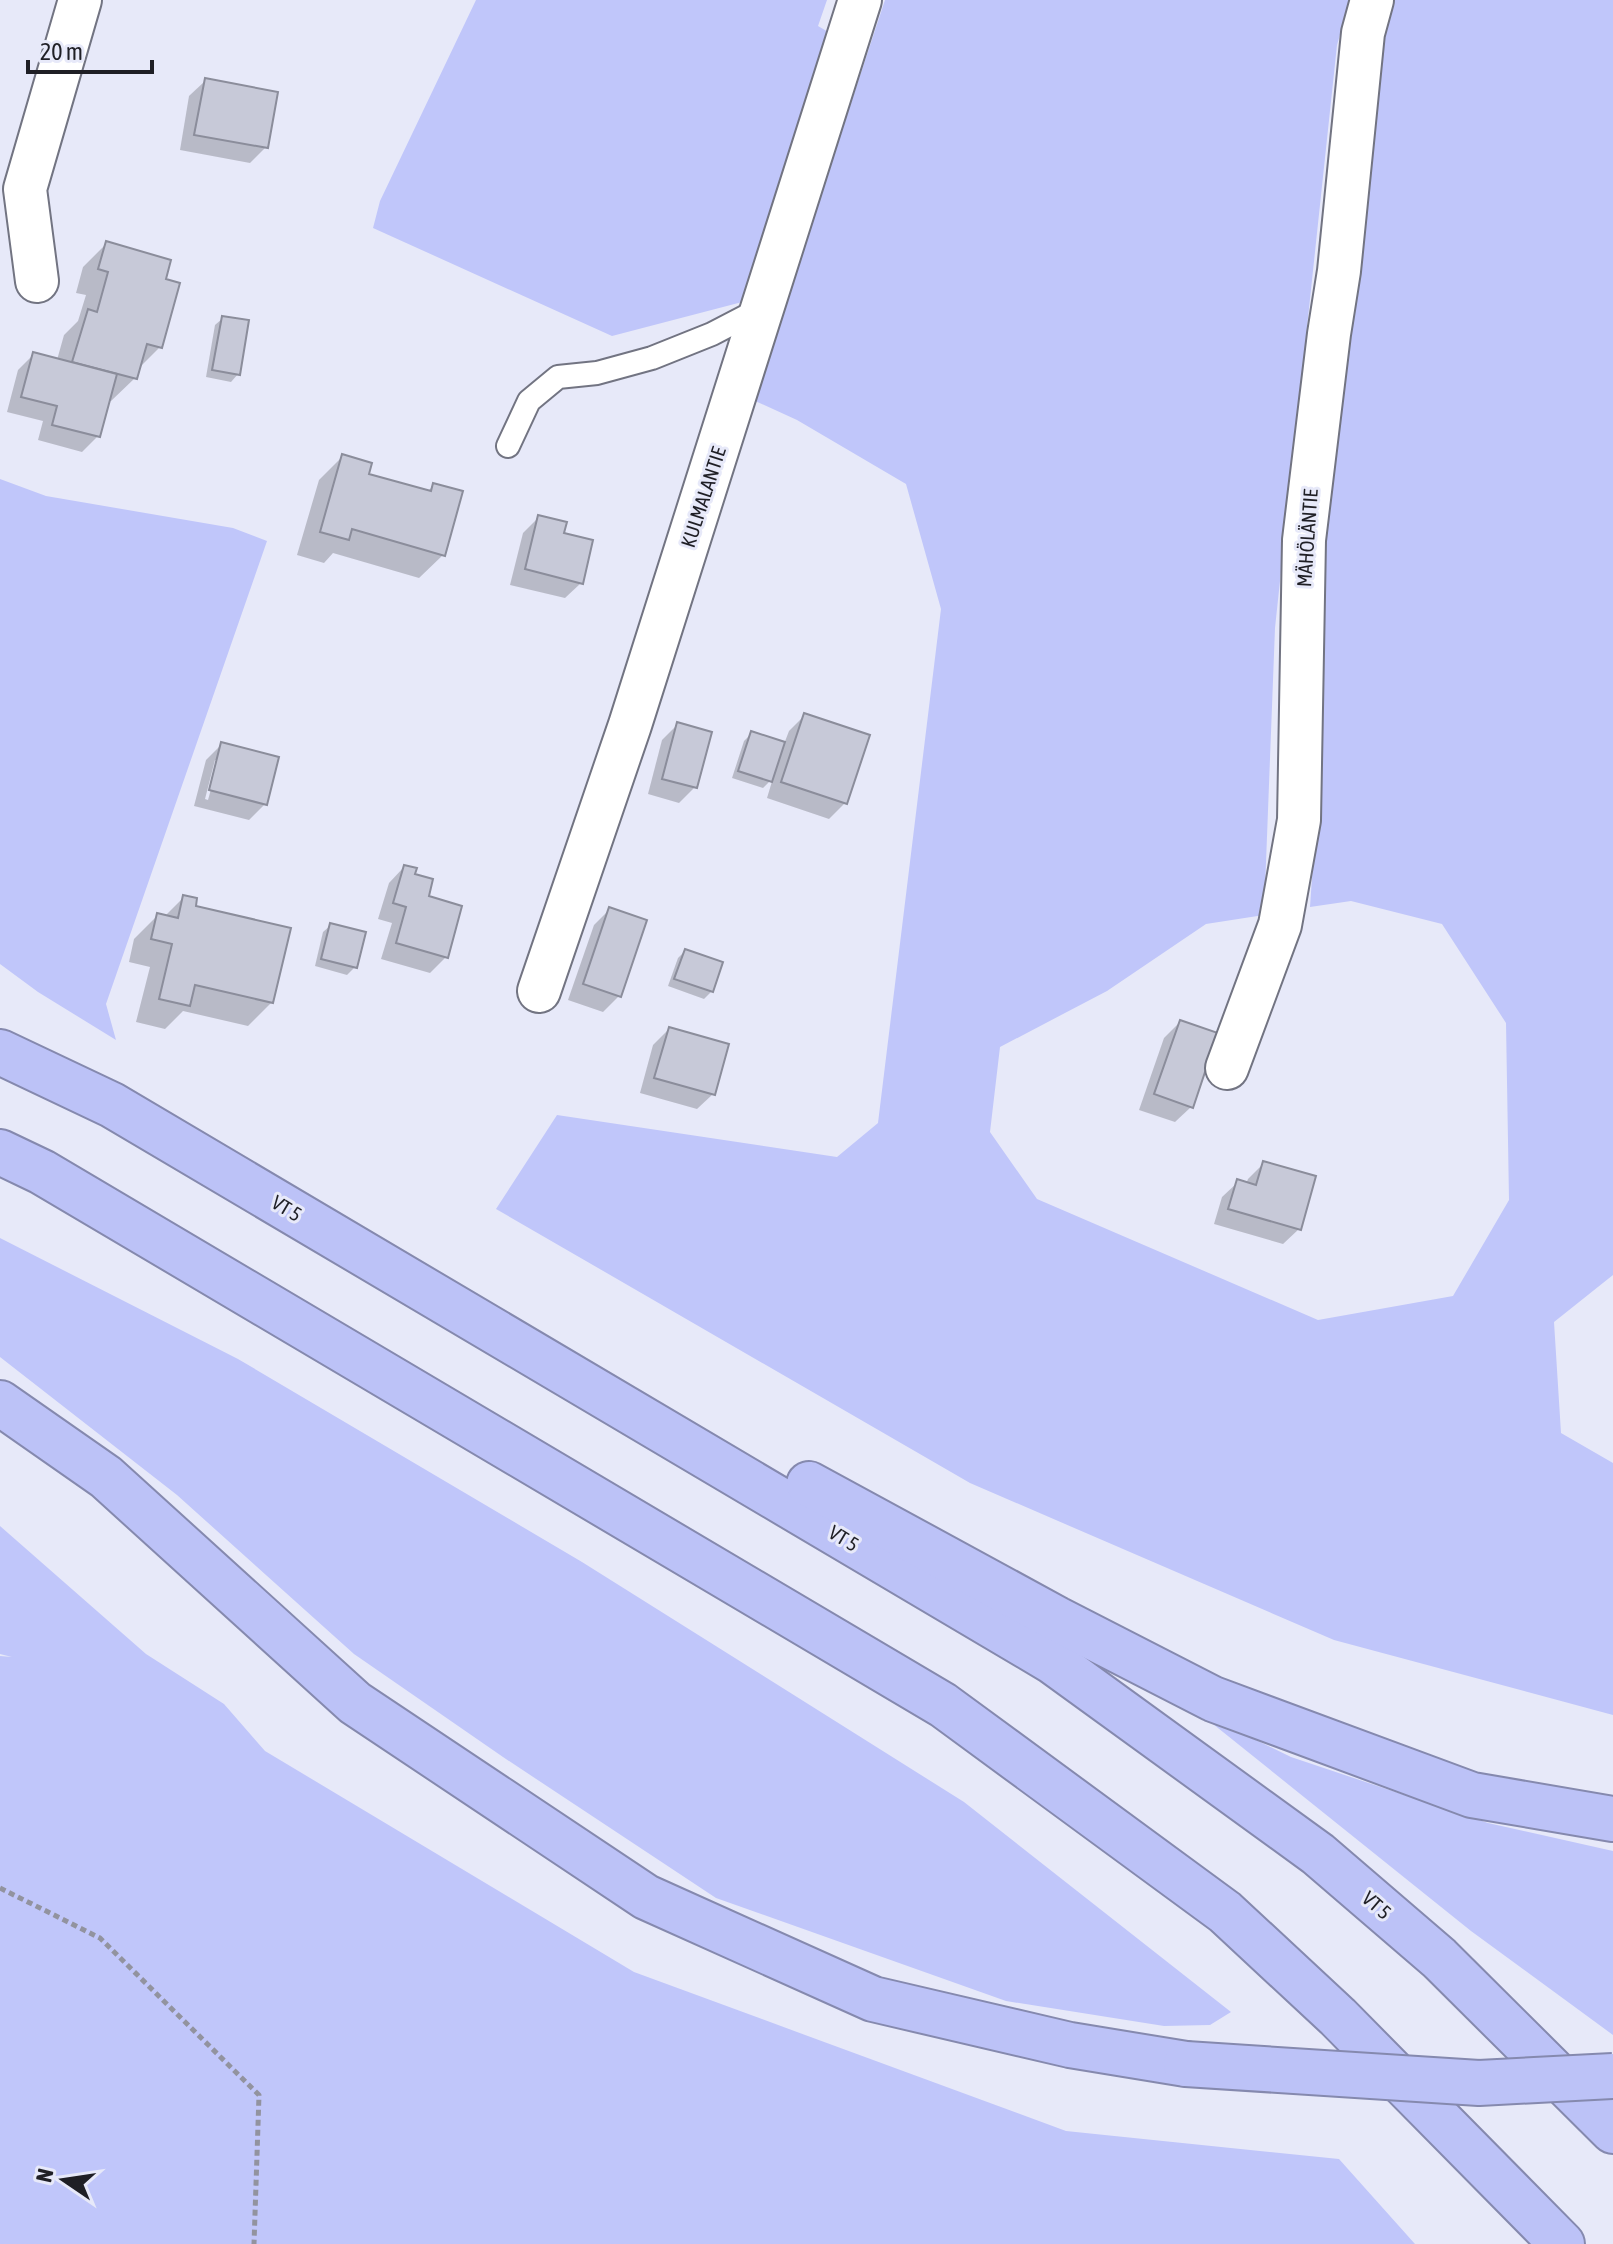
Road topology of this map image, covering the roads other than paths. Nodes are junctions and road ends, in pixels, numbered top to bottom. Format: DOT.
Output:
graph roads {
  1 [pos="80,0"];
  2 [pos="860,0"];
  3 [pos="1372,0"];
  4 [pos="37,281"];
  5 [pos="763,308"];
  6 [pos="508,446"];
  7 [pos="539,991"];
  8 [pos="0,1052"];
  9 [pos="1227,1068"];
  10 [pos="112,1105"];
  11 [pos="0,1152"];
  12 [pos="0,1403"];
  13 [pos="1613,1819"];
  14 [pos="1613,2076"];
  15 [pos="1613,2131"];
  16 [pos="1562,2244"];
  1 -- 4 [label="street"];
  2 -- 5 [label="street, KULMALANTIE"];
  3 -- 9 [label="street, MÄHÖLÄNTIE"];
  5 -- 6 [label="lane"];
  5 -- 7 [label="street, KULMALANTIE"];
  8 -- 10 [label="highway, VT 5"];
  10 -- 13 [label="highway"];
  10 -- 15 [label="highway, VT 5"];
  11 -- 16 [label="highway"];
  12 -- 14 [label="highway, bridge"];
}
